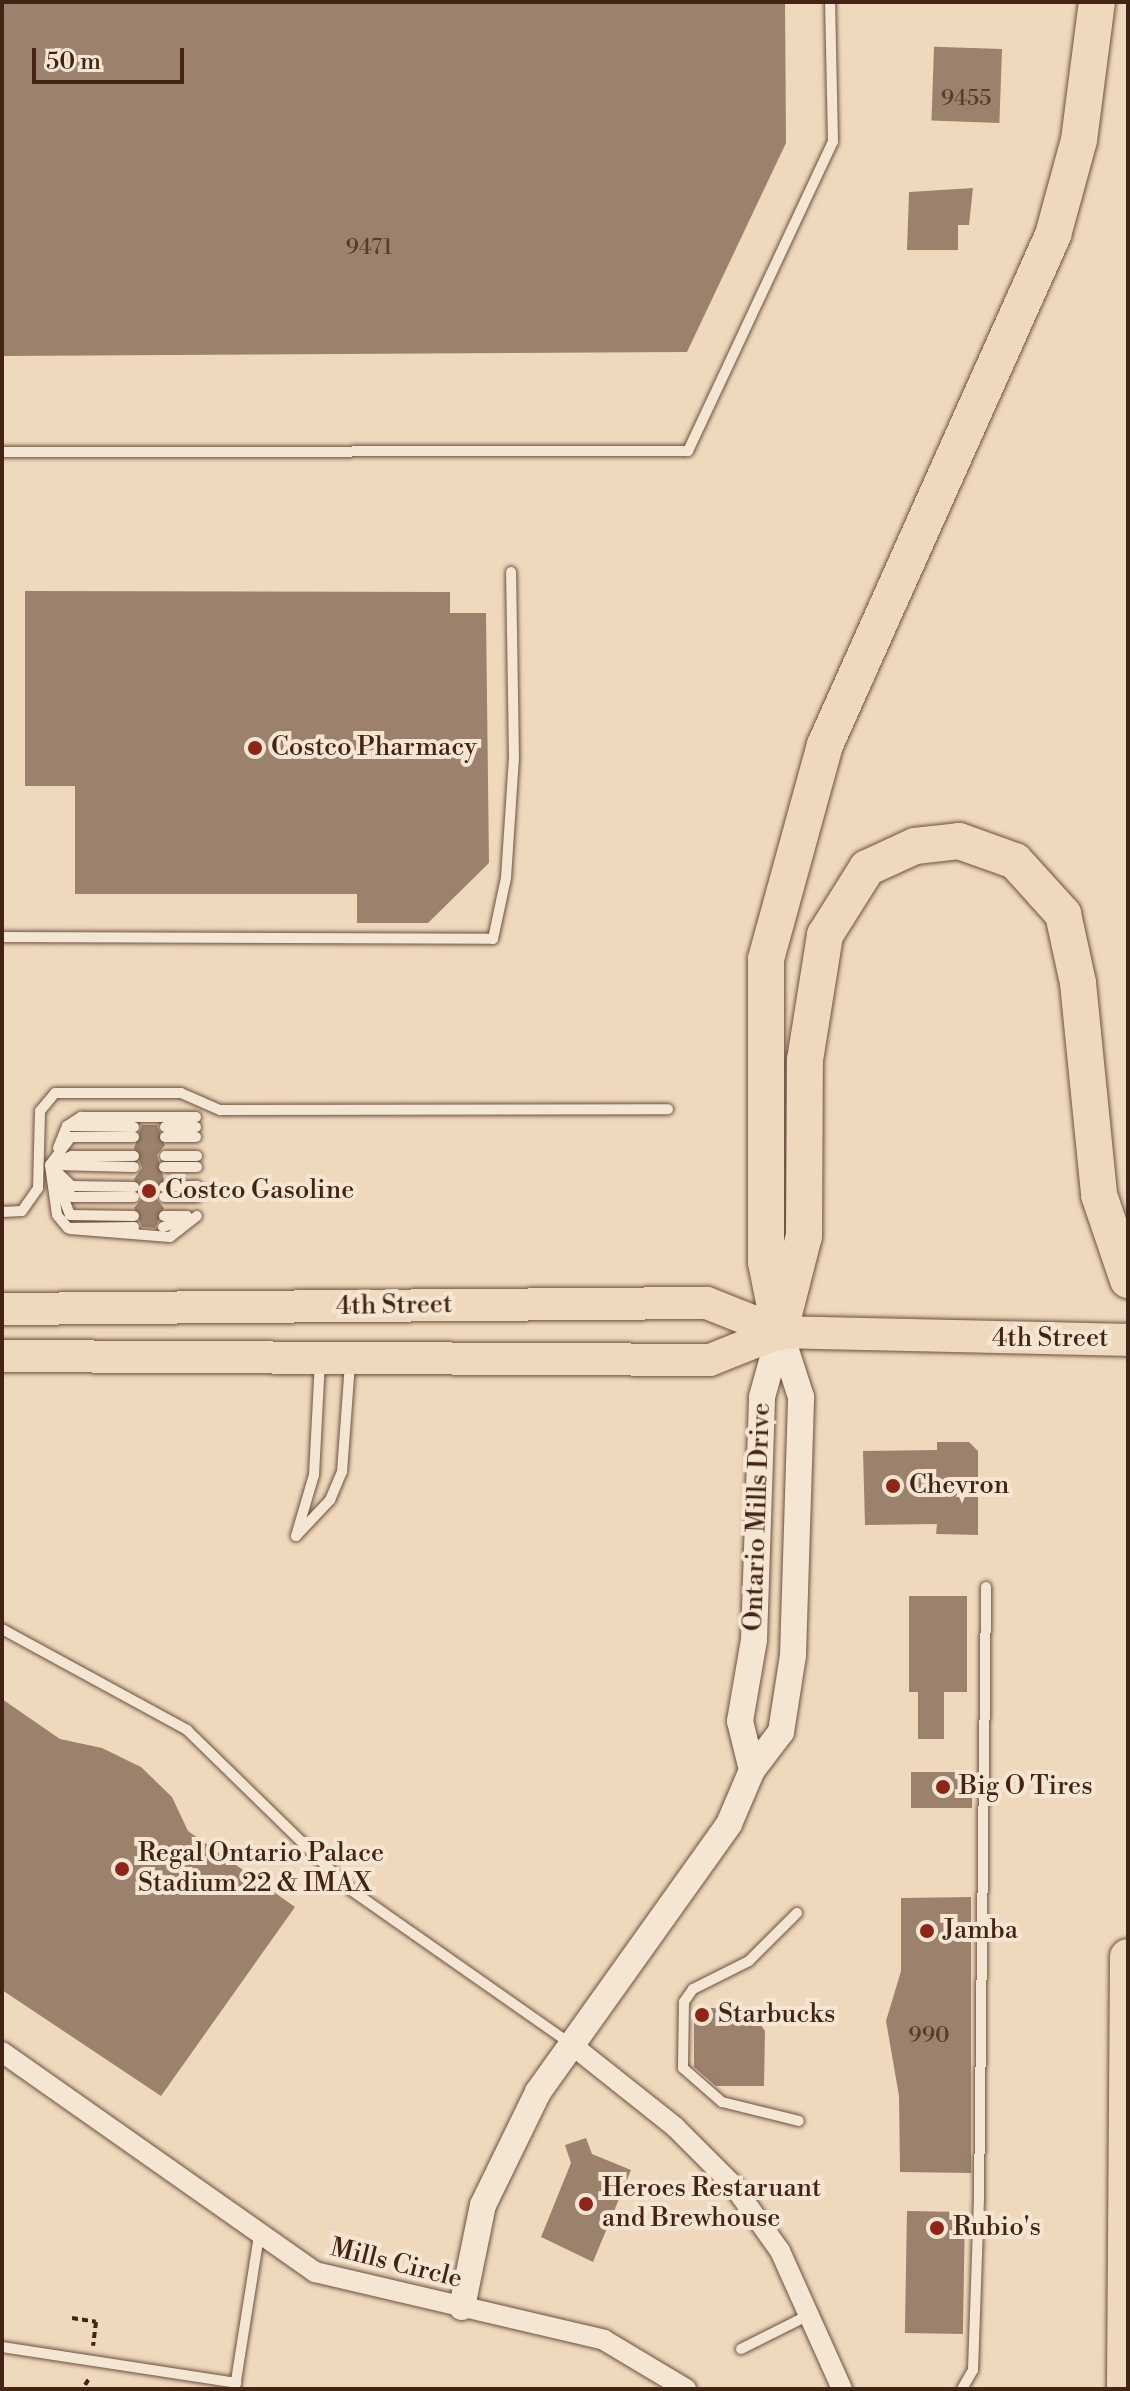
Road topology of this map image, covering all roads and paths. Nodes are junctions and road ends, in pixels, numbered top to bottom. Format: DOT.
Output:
graph roads {
  1 [pos="830,2"];
  2 [pos="1097,2"];
  3 [pos="2,452"];
  4 [pos="511,572"];
  5 [pos="2,937"];
  6 [pos="668,1109"];
  7 [pos="67,1126"];
  8 [pos="165,1132"];
  9 [pos="134,1162"];
  10 [pos="164,1162"];
  11 [pos="197,1162"];
  12 [pos="44,1165"];
  13 [pos="134,1192"];
  14 [pos="164,1192"];
  15 [pos="197,1192"];
  16 [pos="2,1212"];
  17 [pos="164,1222"];
  18 [pos="68,1228"];
  19 [pos="1128,1280"];
  20 [pos="2,1309"];
  21 [pos="780,1332"];
  22 [pos="1128,1340"];
  23 [pos="2,1356"];
  24 [pos="335,1357"];
  25 [pos="986,1587"];
  26 [pos="2,1629"];
  27 [pos="752,1770"];
  28 [pos="797,1913"];
  29 [pos="1128,1957"];
  30 [pos="572,2045"];
  31 [pos="2,2052"];
  32 [pos="799,2121"];
  33 [pos="259,2235"];
  34 [pos="462,2307"];
  35 [pos="813,2314"];
  36 [pos="72,2318"];
  37 [pos="2,2347"];
  38 [pos="741,2349"];
  39 [pos="90,2360"];
  40 [pos="86,2376"];
  41 [pos="235,2386"];
  42 [pos="686,2389"];
  43 [pos="842,2389"];
  44 [pos="962,2389"];
  45 [pos="1125,2389"];
  1 -- 3 [label="lane"];
  2 -- 21 [label="highway"];
  4 -- 5 [label="lane"];
  6 -- 12 [label="lane"];
  7 -- 8 [label="lane"];
  7 -- 12 [label="lane"];
  7 -- 12 [label="lane"];
  9 -- 12 [label="lane"];
  10 -- 11 [label="lane"];
  12 -- 13 [label="lane"];
  12 -- 16 [label="lane"];
  12 -- 18 [label="lane"];
  12 -- 18 [label="lane"];
  14 -- 15 [label="lane"];
  17 -- 18 [label="lane"];
  19 -- 21 [label="highway"];
  20 -- 21 [label="main road, 4th Street"];
  21 -- 22 [label="main road, 4th Street"];
  21 -- 24 [label="main road, 4th Street"];
  21 -- 27 [label="street, Ontario Mills Drive"];
  21 -- 27 [label="street, Ontario Mills Drive"];
  23 -- 24 [label="main road, 4th Street"];
  24 -- 24 [label="lane"];
  25 -- 44 [label="lane"];
  26 -- 30 [label="lane"];
  27 -- 30 [label="street, Ontario Mills Drive"];
  28 -- 32 [label="lane"];
  29 -- 45 [label="highway"];
  30 -- 34 [label="street, Ontario Mills Drive"];
  30 -- 35 [label="street"];
  31 -- 33 [label="street, Mills Circle"];
  33 -- 34 [label="street, Mills Circle"];
  33 -- 41 [label="lane"];
  34 -- 42 [label="street, Mills Circle"];
  35 -- 38 [label="lane"];
  35 -- 43 [label="street"];
  36 -- 39 [label="path"];
  37 -- 39 [label="lane"];
  39 -- 40 [label="path"];
  39 -- 41 [label="lane"];
}
